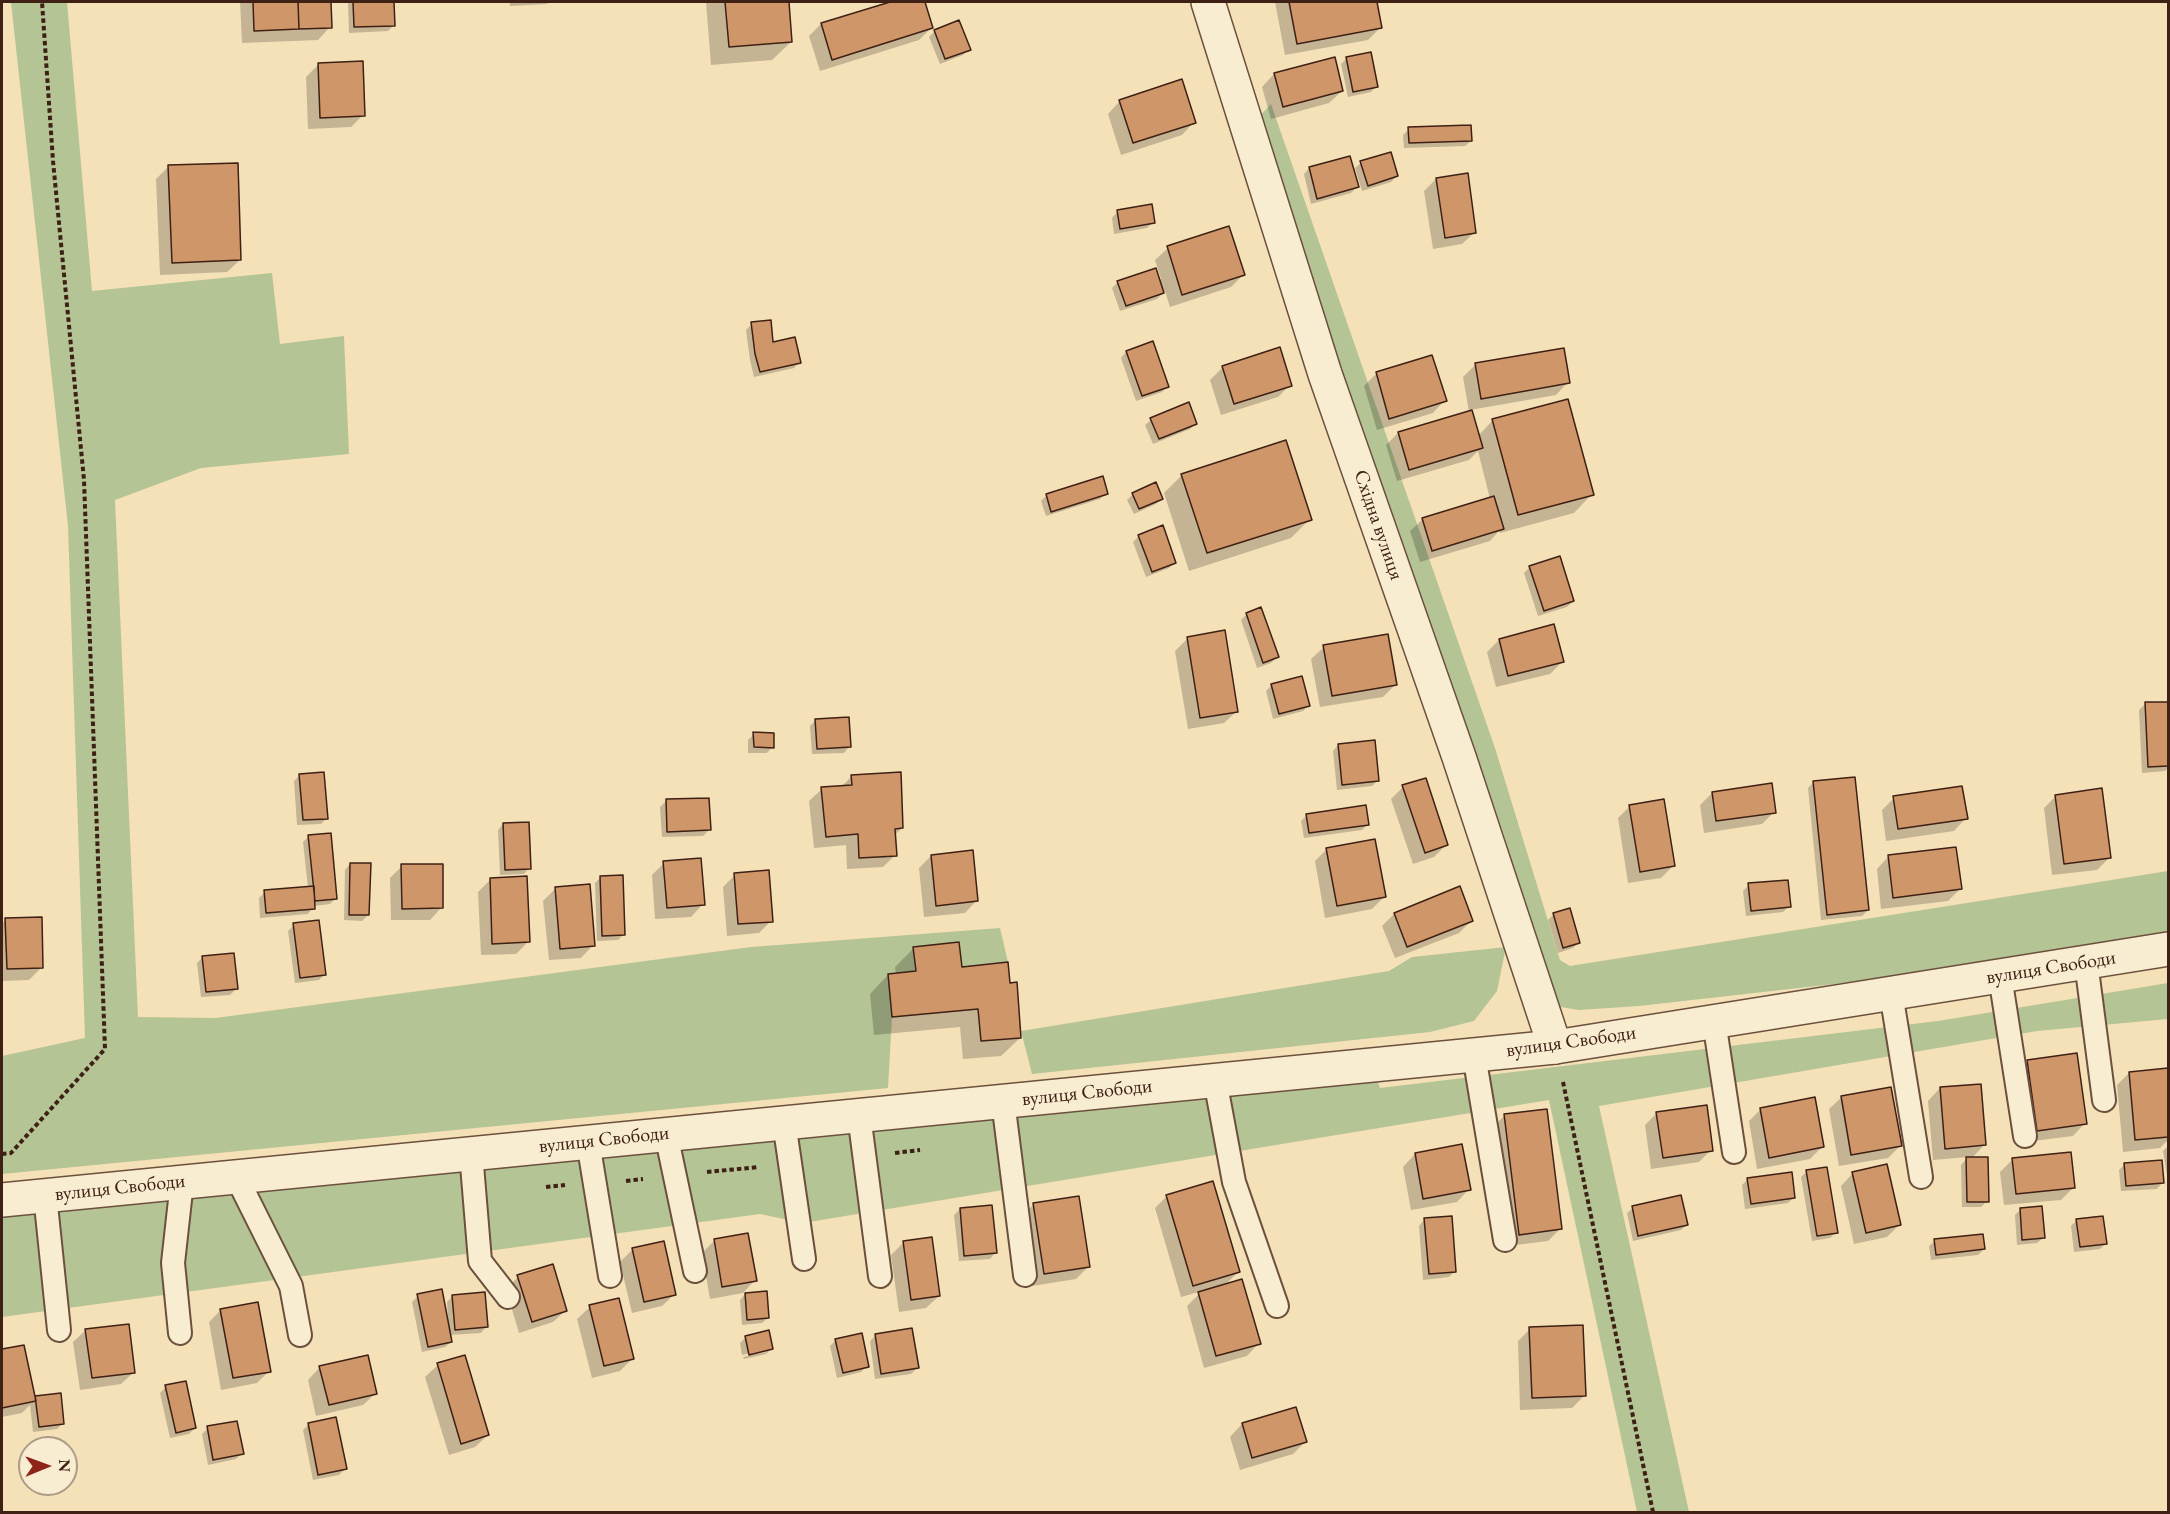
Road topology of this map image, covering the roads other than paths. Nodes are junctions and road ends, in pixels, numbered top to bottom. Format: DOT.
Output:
graph roads {
  1 [pos="1208,2"];
  2 [pos="2169,949"];
  3 [pos="2086,962"];
  4 [pos="2000,976"];
  5 [pos="1891,993"];
  6 [pos="1714,1021"];
  7 [pos="1555,1047"];
  8 [pos="1474,1054"];
  9 [pos="1215,1080"];
  10 [pos="2104,1100"];
  11 [pos="1003,1101"];
  12 [pos="859,1115"];
  13 [pos="784,1122"];
  14 [pos="666,1134"];
  15 [pos="2025,1136"];
  16 [pos="588,1142"];
  17 [pos="1734,1152"];
  18 [pos="471,1154"];
  19 [pos="236,1176"];
  20 [pos="1921,1177"];
  21 [pos="182,1182"];
  22 [pos="45,1195"];
  23 [pos="2,1200"];
  24 [pos="1505,1240"];
  25 [pos="804,1258"];
  26 [pos="695,1271"];
  27 [pos="1025,1275"];
  28 [pos="610,1276"];
  29 [pos="880,1276"];
  30 [pos="508,1297"];
  31 [pos="1277,1306"];
  32 [pos="59,1330"];
  33 [pos="180,1333"];
  34 [pos="300,1335"];
  1 -- 7 [label="street, Східна вулиця"];
  2 -- 3 [label="street, вулиця Свободи"];
  3 -- 4 [label="street, вулиця Свободи"];
  3 -- 10 [label="lane"];
  4 -- 5 [label="street, вулиця Свободи"];
  4 -- 15 [label="lane"];
  5 -- 6 [label="street, вулиця Свободи"];
  5 -- 20 [label="lane"];
  6 -- 7 [label="street, вулиця Свободи"];
  6 -- 17 [label="lane"];
  7 -- 8 [label="street, вулиця Свободи"];
  8 -- 9 [label="street, вулиця Свободи"];
  8 -- 24 [label="lane"];
  9 -- 11 [label="street, вулиця Свободи"];
  9 -- 31 [label="lane"];
  11 -- 12 [label="street, вулиця Свободи"];
  11 -- 27 [label="lane"];
  12 -- 13 [label="street, вулиця Свободи"];
  12 -- 29 [label="lane"];
  13 -- 14 [label="street, вулиця Свободи"];
  13 -- 25 [label="lane"];
  14 -- 16 [label="street, вулиця Свободи"];
  14 -- 26 [label="lane"];
  16 -- 18 [label="street, вулиця Свободи"];
  16 -- 28 [label="lane"];
  18 -- 19 [label="street, вулиця Свободи"];
  18 -- 30 [label="lane"];
  19 -- 21 [label="street, вулиця Свободи"];
  19 -- 34 [label="lane"];
  21 -- 22 [label="street, вулиця Свободи"];
  21 -- 33 [label="lane"];
  22 -- 23 [label="street, вулиця Свободи"];
  22 -- 32 [label="lane"];
}
